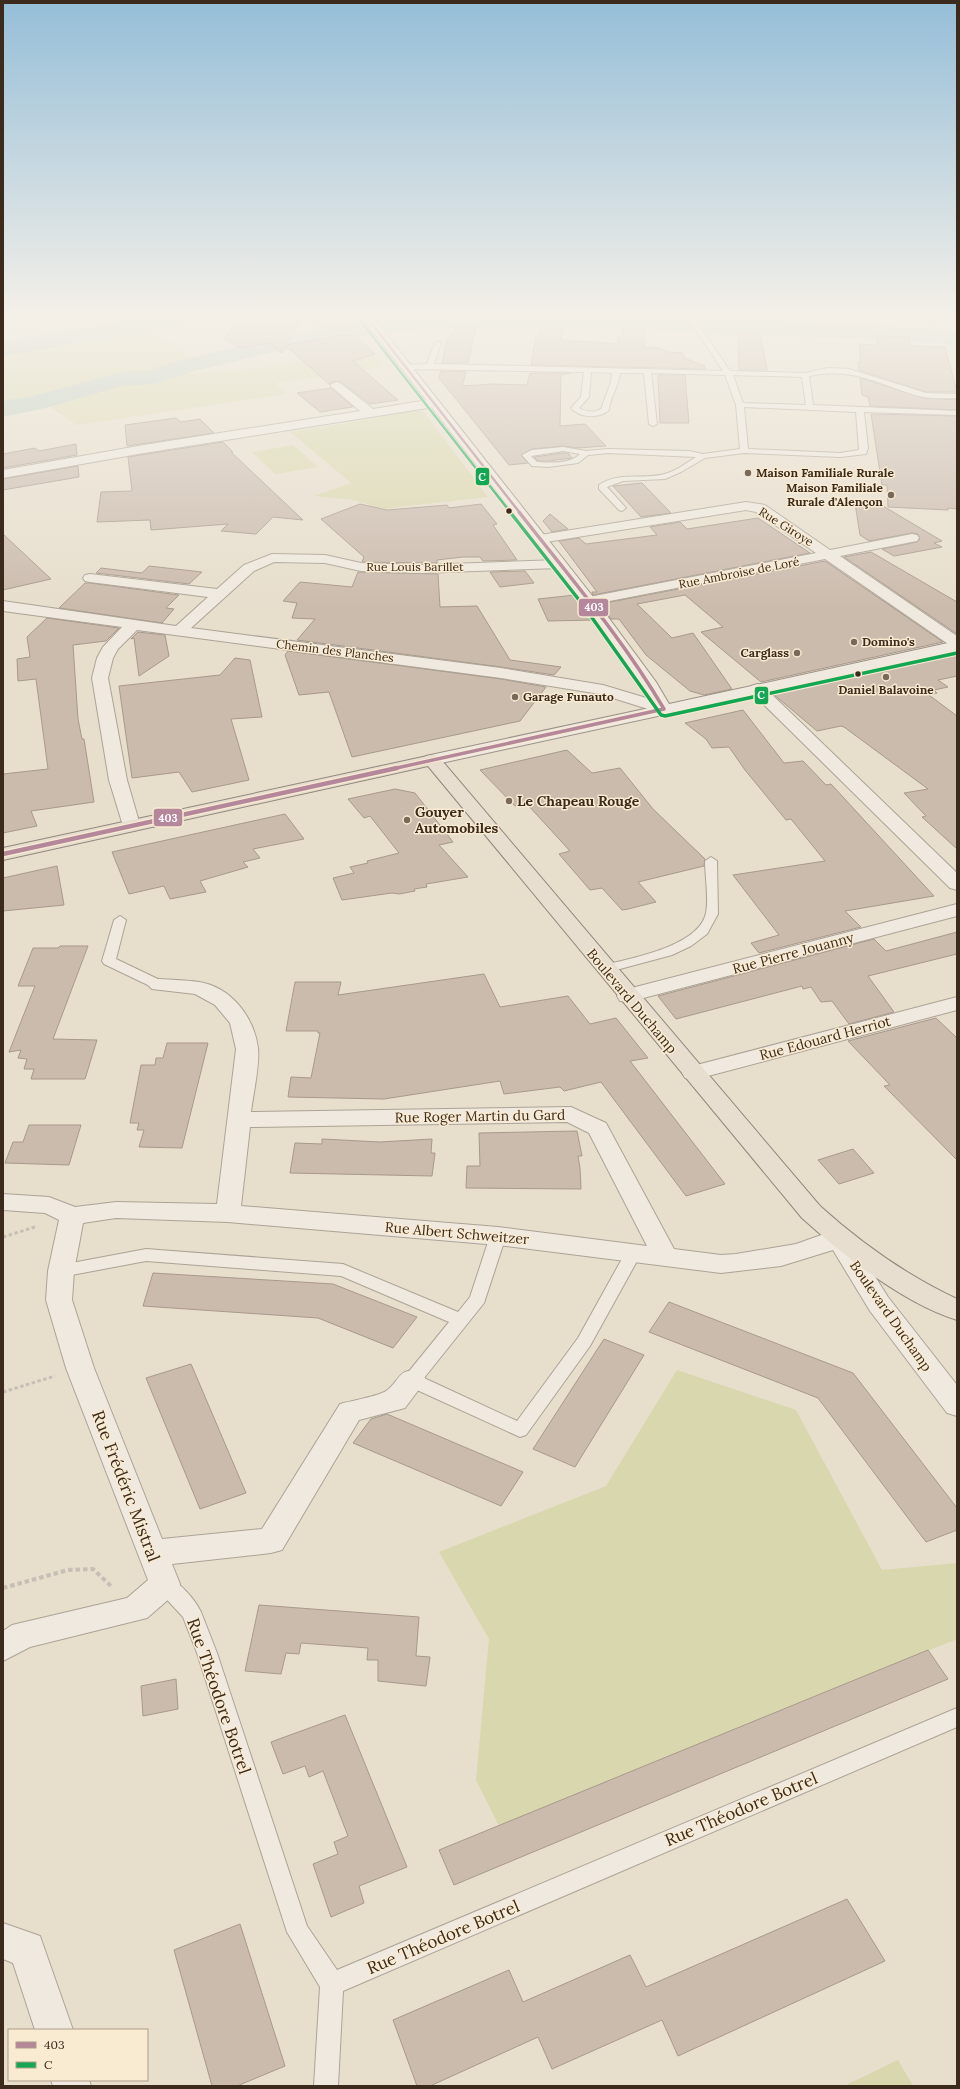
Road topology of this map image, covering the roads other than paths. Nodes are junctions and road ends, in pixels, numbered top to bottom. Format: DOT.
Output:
graph roads {
  1 [pos="373,412"];
  2 [pos="441,412"];
  3 [pos="585,412"];
  4 [pos="596,412"];
  5 [pos="651,412"];
  6 [pos="741,412"];
  7 [pos="860,412"];
  8 [pos="940,412"];
  9 [pos="370,413"];
  10 [pos="957,413"];
  11 [pos="652,424"];
  12 [pos="744,451"];
  13 [pos="586,453"];
  14 [pos="703,456"];
  15 [pos="3,474"];
  16 [pos="622,508"];
  17 [pos="912,538"];
  18 [pos="540,539"];
  19 [pos="830,555"];
  20 [pos="559,564"];
  21 [pos="90,578"];
  22 [pos="219,594"];
  23 [pos="589,601"];
  24 [pos="3,606"];
  25 [pos="133,625"];
  26 [pos="179,632"];
  27 [pos="957,645"];
  28 [pos="757,689"];
  29 [pos="664,709"];
  30 [pos="432,760"];
  31 [pos="132,825"];
  32 [pos="3,854"];
  33 [pos="710,861"];
  34 [pos="957,884"];
  35 [pos="957,910"];
  36 [pos="120,920"];
  37 [pos="605,968"];
  38 [pos="159,984"];
  39 [pos="628,996"];
  40 [pos="957,1003"];
  41 [pos="692,1073"];
  42 [pos="239,1120"];
  43 [pos="3,1202"];
  44 [pos="228,1212"];
  45 [pos="72,1216"];
  46 [pos="498,1236"];
  47 [pos="838,1238"];
  48 [pos="634,1252"];
  49 [pos="664,1256"];
  50 [pos="61,1271"];
  51 [pos="957,1310"];
  52 [pos="460,1320"];
  53 [pos="412,1380"];
  54 [pos="953,1393"];
  55 [pos="152,1553"];
  56 [pos="164,1584"];
  57 [pos="3,1647"];
  58 [pos="957,1717"];
  59 [pos="3,1941"];
  60 [pos="332,1984"];
  61 [pos="54,2029"];
  62 [pos="326,2086"];
  1 -- 9 [label="street"];
  2 -- 18 [label="street"];
  3 -- 4 [label="lane"];
  5 -- 11 [label="lane"];
  6 -- 12 [label="lane"];
  7 -- 12 [label="lane"];
  8 -- 10 [label="lane"];
  9 -- 15 [label="street"];
  12 -- 14 [label="lane"];
  13 -- 13 [label="lane"];
  13 -- 14 [label="lane"];
  14 -- 16 [label="lane"];
  17 -- 19 [label="street, Rue Ambroise de Loré"];
  18 -- 19 [label="street, Rue Giroye"];
  18 -- 20 [label="street"];
  19 -- 23 [label="street, Rue Ambroise de Loré"];
  19 -- 27 [label="street, Rue Giroye"];
  20 -- 22 [label="street, Rue Louis Barillet"];
  20 -- 23 [label="street"];
  21 -- 22 [label="street"];
  22 -- 26 [label="street, Rue Louis Barillet"];
  23 -- 29 [label="street"];
  24 -- 25 [label="street, Chemin des Planches"];
  25 -- 26 [label="street, Chemin des Planches"];
  25 -- 31 [label="street"];
  26 -- 29 [label="street, Chemin des Planches"];
  27 -- 28 [label="street"];
  28 -- 29 [label="street"];
  28 -- 34 [label="street"];
  29 -- 30 [label="street"];
  30 -- 31 [label="main road"];
  30 -- 37 [label="main road, Boulevard Duchamp"];
  31 -- 32 [label="main road"];
  33 -- 37 [label="lane"];
  35 -- 39 [label="street, Rue Pierre Jouanny"];
  36 -- 38 [label="lane"];
  37 -- 39 [label="main road, Boulevard Duchamp"];
  38 -- 42 [label="street"];
  39 -- 41 [label="main road, Boulevard Duchamp"];
  40 -- 41 [label="street, Rue Edouard Herriot"];
  41 -- 47 [label="main road, Boulevard Duchamp"];
  42 -- 44 [label="street"];
  42 -- 49 [label="street, Rue Roger Martin du Gard"];
  43 -- 45 [label="street"];
  44 -- 45 [label="street, Rue Albert Schweitzer"];
  44 -- 46 [label="street, Rue Albert Schweitzer"];
  45 -- 50 [label="street, Rue Frédéric Mistral"];
  46 -- 48 [label="street, Rue Albert Schweitzer"];
  46 -- 52 [label="lane"];
  47 -- 49 [label="street, Rue Albert Schweitzer"];
  47 -- 51 [label="main road, Boulevard Duchamp"];
  47 -- 54 [label="street, Boulevard Duchamp"];
  48 -- 49 [label="street, Rue Albert Schweitzer"];
  48 -- 53 [label="lane"];
  50 -- 52 [label="lane"];
  50 -- 55 [label="street, Rue Frédéric Mistral"];
  52 -- 53 [label="lane"];
  53 -- 55 [label="street"];
  55 -- 56 [label="street, Rue Frédéric Mistral"];
  56 -- 57 [label="street"];
  56 -- 60 [label="lane, Rue Théodore Botrel"];
  58 -- 60 [label="lane, Rue Théodore Botrel"];
  59 -- 61 [label="street"];
  60 -- 62 [label="lane"];
}
